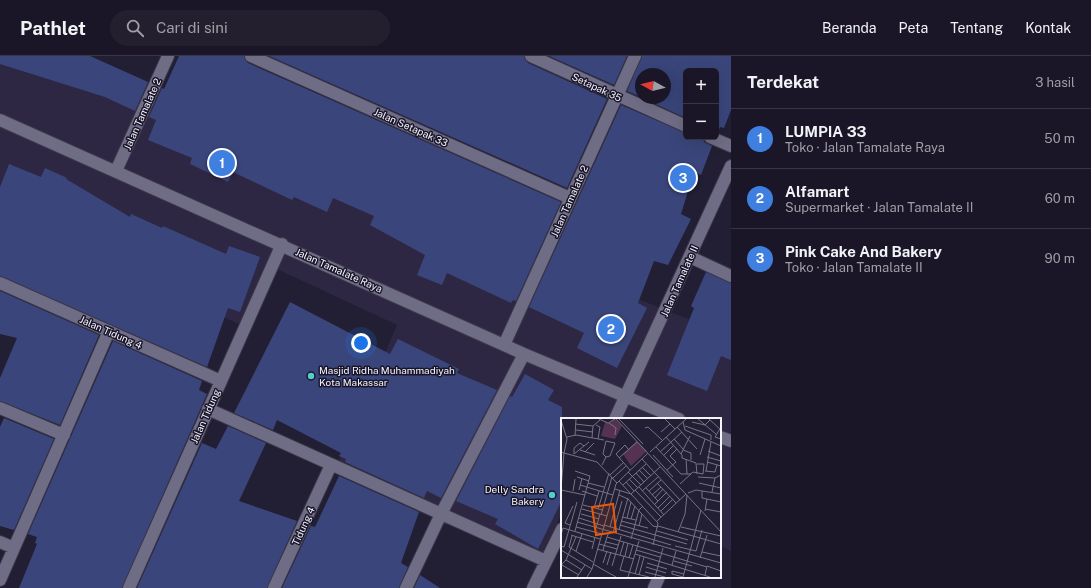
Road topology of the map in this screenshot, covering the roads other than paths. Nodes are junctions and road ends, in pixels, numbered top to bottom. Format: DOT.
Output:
graph roads {
  1 [pos="168,56"];
  2 [pos="251,56"];
  3 [pos="531,56"];
  4 [pos="635,56"];
  5 [pos="617,96"];
  6 [pos="0,120"];
  7 [pos="683,125"];
  8 [pos="717,140"];
  9 [pos="731,146"];
  10 [pos="731,166"];
  11 [pos="116,171"];
  12 [pos="570,198"];
  13 [pos="282,244"];
  14 [pos="690,257"];
  15 [pos="731,276"];
  16 [pos="0,282"];
  17 [pos="109,331"];
  18 [pos="504,345"];
  19 [pos="524,354"];
  20 [pos="221,381"];
  21 [pos="626,396"];
  22 [pos="0,408"];
  23 [pos="208,409"];
  24 [pos="615,418"];
  25 [pos="677,418"];
  26 [pos="64,435"];
  27 [pos="721,437"];
  28 [pos="731,441"];
  29 [pos="331,464"];
  30 [pos="441,514"];
  31 [pos="561,530"];
  32 [pos="0,542"];
  33 [pos="14,548"];
  34 [pos="546,561"];
  35 [pos="659,578"];
  36 [pos="0,580"];
  37 [pos="129,588"];
  38 [pos="274,588"];
  39 [pos="406,588"];
  40 [pos="533,588"];
  41 [pos="654,588"];
  1 -- 11 [label="street, Jalan Tamalate 2"];
  2 -- 12 [label="street, Jalan Setapak 33"];
  3 -- 5 [label="street, Setapak 35"];
  4 -- 5 [label="street, Jalan Tamalate 2"];
  5 -- 7 [label="street, Setapak 35"];
  5 -- 12 [label="street, Jalan Tamalate 2"];
  6 -- 11 [label="street, Jalan Tamalate Raya"];
  8 -- 9 [label="street"];
  10 -- 14 [label="street, Jalan Tamalate II"];
  11 -- 13 [label="street, Jalan Tamalate Raya"];
  12 -- 18 [label="street, Jalan Tamalate 2"];
  13 -- 18 [label="street, Jalan Tamalate Raya"];
  13 -- 20 [label="street, Jalan Tidung"];
  14 -- 15 [label="street"];
  14 -- 21 [label="street, Jalan Tamalate II"];
  16 -- 17 [label="street, Jalan Tidung 4"];
  17 -- 20 [label="street, Jalan Tidung 4"];
  17 -- 26 [label="street"];
  18 -- 19 [label="street, Jalan Tamalate Raya"];
  19 -- 21 [label="street, Jalan Tamalate Raya"];
  19 -- 30 [label="street"];
  20 -- 23 [label="street, Jalan Tidung"];
  21 -- 24 [label="street, Jalan Tamalate II"];
  21 -- 25 [label="street, Jalan Tamalate Raya"];
  22 -- 26 [label="street"];
  23 -- 29 [label="street"];
  23 -- 37 [label="street, Jalan Tidung"];
  26 -- 33 [label="street"];
  27 -- 28 [label="street"];
  29 -- 30 [label="street"];
  29 -- 38 [label="street, Tidung 4"];
  30 -- 34 [label="street"];
  30 -- 39 [label="street"];
  31 -- 34 [label="street"];
  32 -- 33 [label="street"];
  33 -- 36 [label="street"];
  34 -- 40 [label="street"];
  35 -- 41 [label="street"];
}
